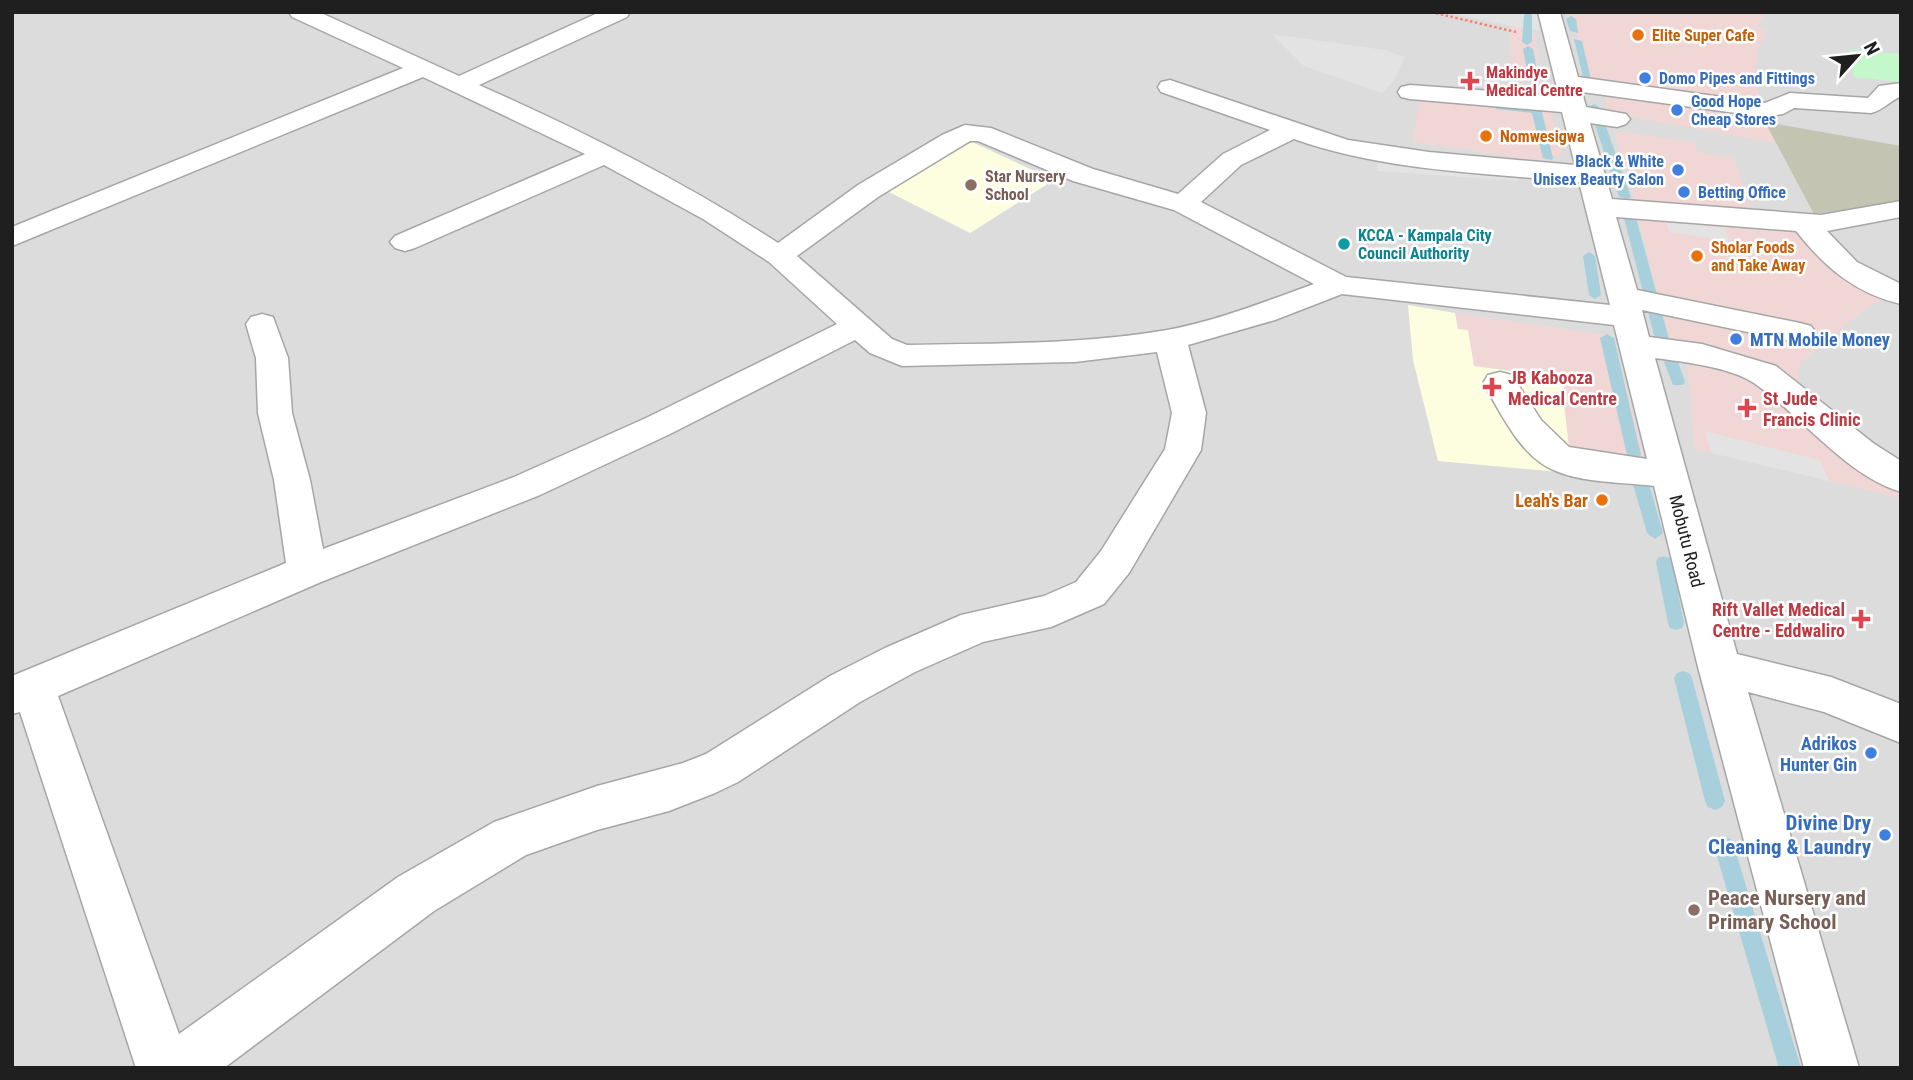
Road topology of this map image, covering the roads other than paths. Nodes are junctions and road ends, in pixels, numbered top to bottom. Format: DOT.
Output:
graph roads {
  1 [pos="300,12"];
  2 [pos="619,12"];
  3 [pos="1552,25"];
  4 [pos="422,69"];
  5 [pos="459,85"];
  6 [pos="1170,87"];
  7 [pos="1901,90"];
  8 [pos="1410,92"];
  9 [pos="1572,100"];
  10 [pos="1617,120"];
  11 [pos="1291,131"];
  12 [pos="605,155"];
  13 [pos="1596,191"];
  14 [pos="1184,204"];
  15 [pos="1901,209"];
  16 [pos="1805,224"];
  17 [pos="12,237"];
  18 [pos="405,242"];
  19 [pos="779,256"];
  20 [pos="1339,285"];
  21 [pos="1901,295"];
  22 [pos="1633,315"];
  23 [pos="262,324"];
  24 [pos="858,326"];
  25 [pos="1800,333"];
  26 [pos="1170,340"];
  27 [pos="1500,383"];
  28 [pos="1671,475"];
  29 [pos="1901,479"];
  30 [pos="307,571"];
  31 [pos="1719,667"];
  32 [pos="23,692"];
  33 [pos="1901,723"];
  34 [pos="1834,1067"];
  35 [pos="164,1068"];
  36 [pos="178,1068"];
  1 -- 4 [label="street"];
  2 -- 5 [label="street"];
  3 -- 9 [label="street, Mobutu Road"];
  4 -- 5 [label="street"];
  4 -- 17 [label="street"];
  5 -- 12 [label="street"];
  6 -- 11 [label="street"];
  7 -- 9 [label="street"];
  8 -- 9 [label="street"];
  9 -- 10 [label="street"];
  9 -- 13 [label="street, Mobutu Road"];
  11 -- 13 [label="street"];
  11 -- 14 [label="street"];
  12 -- 18 [label="street"];
  12 -- 19 [label="street"];
  13 -- 16 [label="street"];
  13 -- 22 [label="street, Mobutu Road"];
  14 -- 19 [label="street"];
  14 -- 20 [label="street"];
  15 -- 16 [label="street"];
  16 -- 21 [label="street"];
  19 -- 24 [label="street"];
  20 -- 22 [label="street"];
  20 -- 26 [label="street"];
  22 -- 25 [label="street"];
  22 -- 28 [label="street, Mobutu Road"];
  22 -- 29 [label="street"];
  23 -- 30 [label="street"];
  24 -- 26 [label="street"];
  24 -- 30 [label="street"];
  26 -- 36 [label="street"];
  27 -- 28 [label="street"];
  28 -- 31 [label="street, Mobutu Road"];
  30 -- 32 [label="street"];
  31 -- 33 [label="street"];
  31 -- 34 [label="street, Mobutu Road"];
  32 -- 35 [label="street"];
}
